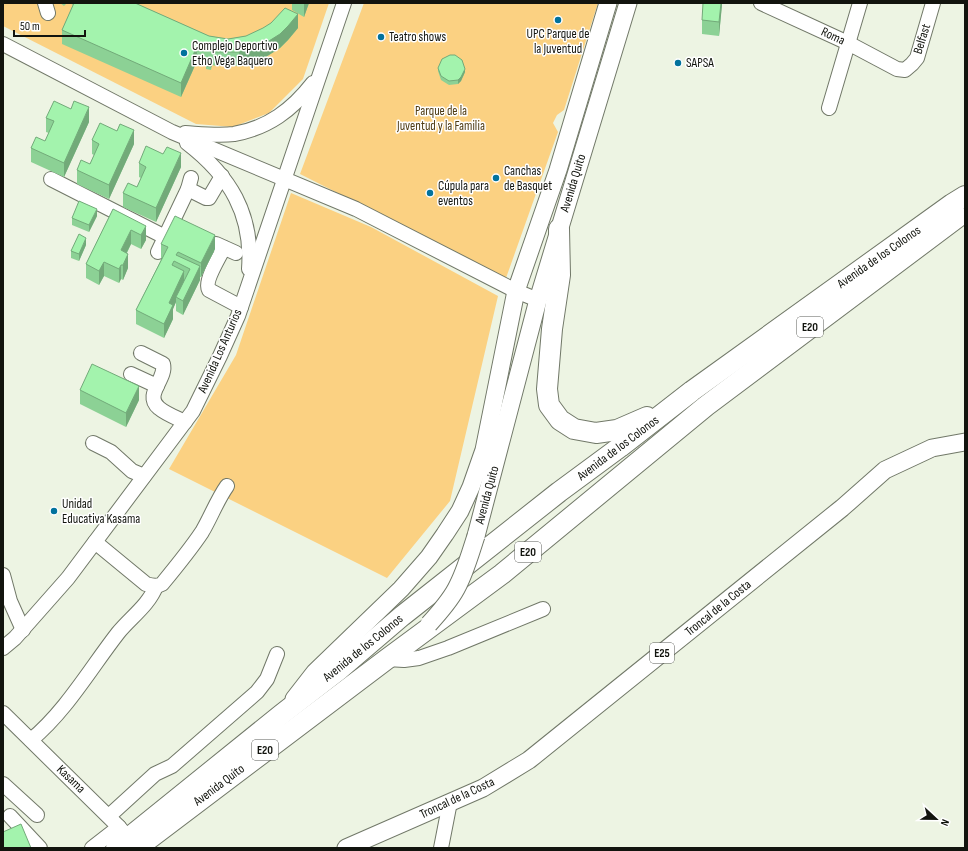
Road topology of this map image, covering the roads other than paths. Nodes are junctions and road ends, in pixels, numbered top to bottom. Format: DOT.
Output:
graph roads {
  1 [pos="344,3"];
  2 [pos="608,3"];
  3 [pos="628,3"];
  4 [pos="761,3"];
  5 [pos="860,3"];
  6 [pos="933,3"];
  7 [pos="786,8"];
  8 [pos="848,43"];
  9 [pos="3,44"];
  10 [pos="905,70"];
  11 [pos="320,74"];
  12 [pos="829,108"];
  13 [pos="172,132"];
  14 [pos="222,176"];
  15 [pos="284,178"];
  16 [pos="51,179"];
  17 [pos="965,196"];
  18 [pos="965,212"];
  19 [pos="172,223"];
  20 [pos="185,229"];
  21 [pos="559,229"];
  22 [pos="165,237"];
  23 [pos="204,238"];
  24 [pos="158,252"];
  25 [pos="248,288"];
  26 [pos="516,291"];
  27 [pos="547,302"];
  28 [pos="241,307"];
  29 [pos="141,353"];
  30 [pos="131,374"];
  31 [pos="157,386"];
  32 [pos="692,391"];
  33 [pos="185,422"];
  34 [pos="965,442"];
  35 [pos="93,443"];
  36 [pos="144,476"];
  37 [pos="228,486"];
  38 [pos="95,542"];
  39 [pos="3,575"];
  40 [pos="156,586"];
  41 [pos="6,604"];
  42 [pos="543,609"];
  43 [pos="23,630"];
  44 [pos="3,648"];
  45 [pos="277,654"];
  46 [pos="391,656"];
  47 [pos="3,713"];
  48 [pos="282,714"];
  49 [pos="31,740"];
  50 [pos="3,784"];
  51 [pos="450,802"];
  52 [pos="37,815"];
  53 [pos="10,816"];
  54 [pos="109,816"];
  55 [pos="127,842"];
  56 [pos="40,848"];
  57 [pos="92,848"];
  58 [pos="346,848"];
  59 [pos="441,848"];
  1 -- 11 [label="street, Avenida Los Anturios"];
  2 -- 26 [label="main road, Avenida Quito"];
  3 -- 21 [label="main road, Avenida Quito"];
  4 -- 7 [label="street, Roma"];
  5 -- 8 [label="street"];
  6 -- 10 [label="street, Belfast"];
  7 -- 8 [label="street, Roma"];
  8 -- 10 [label="street, Roma"];
  8 -- 12 [label="street"];
  9 -- 13 [label="street"];
  11 -- 13 [label="street"];
  11 -- 15 [label="street, Avenida Los Anturios"];
  13 -- 14 [label="street"];
  13 -- 15 [label="street"];
  14 -- 19 [label="street"];
  14 -- 25 [label="street"];
  15 -- 25 [label="street, Avenida Los Anturios"];
  15 -- 26 [label="street"];
  16 -- 22 [label="street"];
  17 -- 32 [label="highway, Avenida de los Colonos / E20"];
  18 -- 46 [label="highway, Avenida de los Colonos / E20"];
  19 -- 20 [label="street"];
  19 -- 22 [label="street"];
  21 -- 27 [label="highway"];
  22 -- 24 [label="street"];
  23 -- 28 [label="street"];
  25 -- 28 [label="street, Avenida Los Anturios"];
  26 -- 27 [label="street"];
  26 -- 48 [label="main road, Avenida Quito"];
  27 -- 32 [label="highway"];
  27 -- 46 [label="main road, Avenida Quito, bridge"];
  28 -- 33 [label="street, Avenida Los Anturios"];
  29 -- 31 [label="street"];
  30 -- 31 [label="street"];
  31 -- 33 [label="street"];
  32 -- 48 [label="highway, Avenida de los Colonos / E20"];
  33 -- 36 [label="street, Avenida Los Anturios"];
  34 -- 51 [label="main road, Troncal de la Costa / E25"];
  35 -- 36 [label="street"];
  36 -- 38 [label="street, Avenida Los Anturios"];
  37 -- 40 [label="street"];
  38 -- 40 [label="street"];
  38 -- 43 [label="street, Avenida Los Anturios"];
  39 -- 41 [label="street"];
  40 -- 49 [label="street"];
  41 -- 43 [label="street"];
  42 -- 46 [label="street"];
  43 -- 44 [label="street, Avenida Los Anturios"];
  45 -- 54 [label="street"];
  46 -- 55 [label="highway, Avenida Quito / E20"];
  47 -- 49 [label="street, Kasama"];
  48 -- 55 [label="highway, Avenida Quito / E20"];
  49 -- 54 [label="street, Kasama"];
  50 -- 52 [label="street"];
  51 -- 58 [label="main road, Troncal de la Costa / E25"];
  51 -- 59 [label="street"];
  53 -- 56 [label="street"];
  54 -- 55 [label="street, Kasama"];
  55 -- 57 [label="street"];
}
